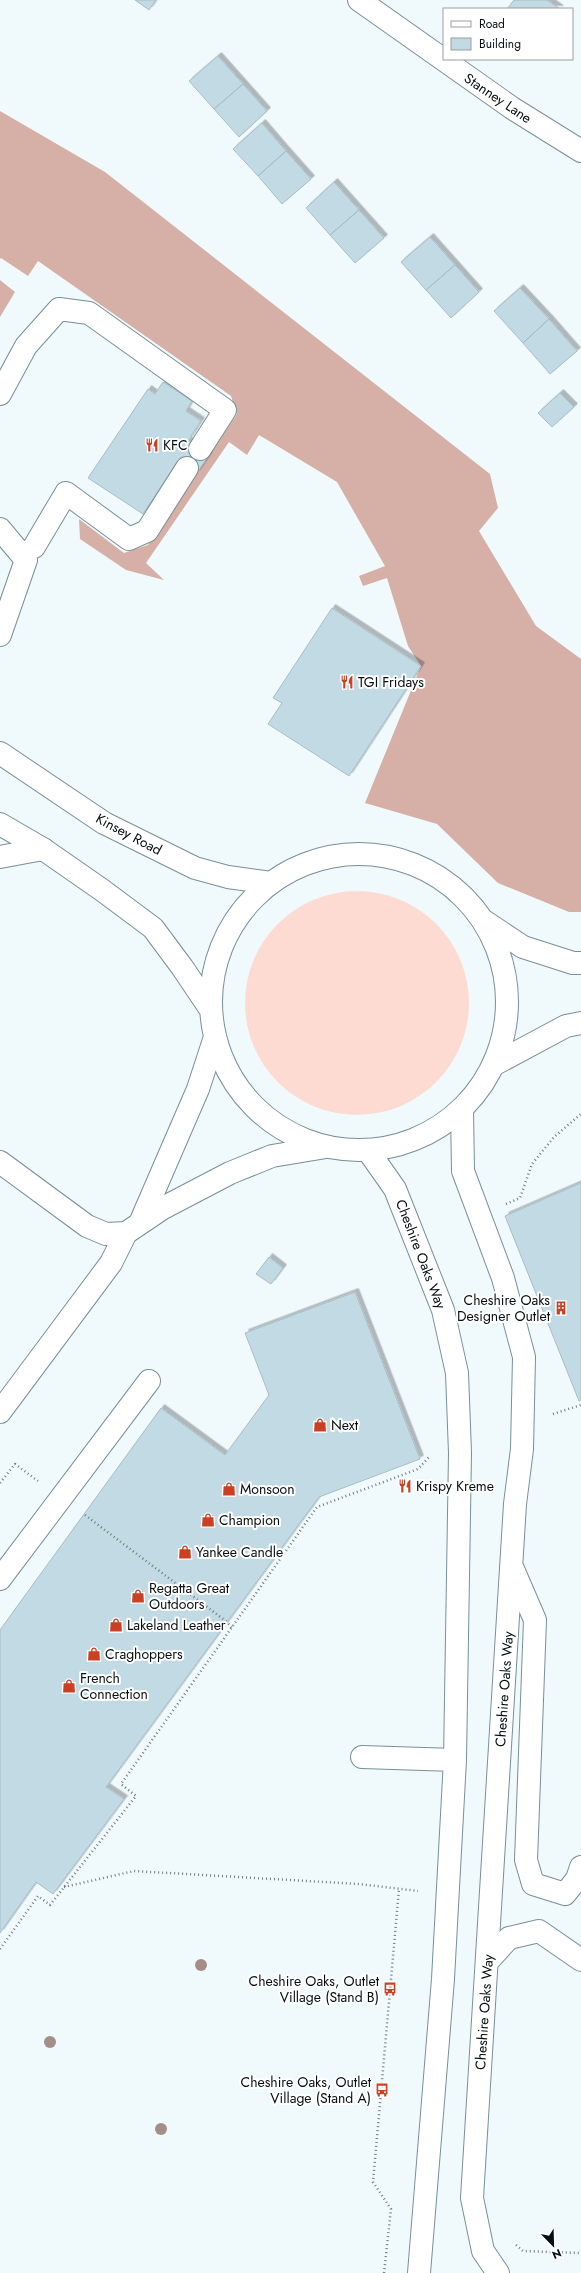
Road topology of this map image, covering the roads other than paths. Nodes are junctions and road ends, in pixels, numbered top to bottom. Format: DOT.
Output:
graph roads {
  1 [pos="358,0"];
  2 [pos="443,60"];
  3 [pos="444,60"];
  4 [pos="581,150"];
  5 [pos="0,394"];
  6 [pos="200,449"];
  7 [pos="187,468"];
  8 [pos="0,529"];
  9 [pos="34,547"];
  10 [pos="0,635"];
  11 [pos="2,750"];
  12 [pos="0,824"];
  13 [pos="43,849"];
  14 [pos="0,856"];
  15 [pos="271,883"];
  16 [pos="483,920"];
  17 [pos="581,963"];
  18 [pos="211,1010"];
  19 [pos="581,1023"];
  20 [pos="215,1037"];
  21 [pos="494,1064"];
  22 [pos="462,1109"];
  23 [pos="326,1147"];
  24 [pos="369,1152"];
  25 [pos="0,1162"];
  26 [pos="132,1229"];
  27 [pos="149,1381"];
  28 [pos="0,1412"];
  29 [pos="511,1564"];
  30 [pos="0,1579"];
  31 [pos="362,1757"];
  32 [pos="455,1760"];
  33 [pos="581,1867"];
  34 [pos="581,1960"];
  35 [pos="487,1962"];
  36 [pos="419,2273"];
  37 [pos="498,2273"];
  1 -- 2 [label="street, Stanney Lane"];
  3 -- 4 [label="street, Stanney Lane"];
  5 -- 6 [label="street"];
  7 -- 9 [label="street"];
  8 -- 10 [label="street"];
  11 -- 15 [label="street, Kinsey Road"];
  12 -- 13 [label="street"];
  13 -- 14 [label="street"];
  13 -- 18 [label="street"];
  15 -- 16 [label="street"];
  15 -- 18 [label="street"];
  16 -- 17 [label="street"];
  16 -- 21 [label="street"];
  18 -- 20 [label="street"];
  19 -- 21 [label="street"];
  20 -- 23 [label="street"];
  20 -- 26 [label="street"];
  21 -- 22 [label="street"];
  22 -- 24 [label="street"];
  22 -- 29 [label="street, Cheshire Oaks Way"];
  23 -- 24 [label="street"];
  23 -- 26 [label="street"];
  24 -- 32 [label="street, Cheshire Oaks Way"];
  25 -- 26 [label="street"];
  26 -- 28 [label="street"];
  27 -- 30 [label="street"];
  29 -- 33 [label="street"];
  29 -- 35 [label="street, Cheshire Oaks Way"];
  31 -- 32 [label="street"];
  32 -- 36 [label="street, Cheshire Oaks Way"];
  34 -- 35 [label="street"];
  35 -- 37 [label="street, Cheshire Oaks Way"];
}
